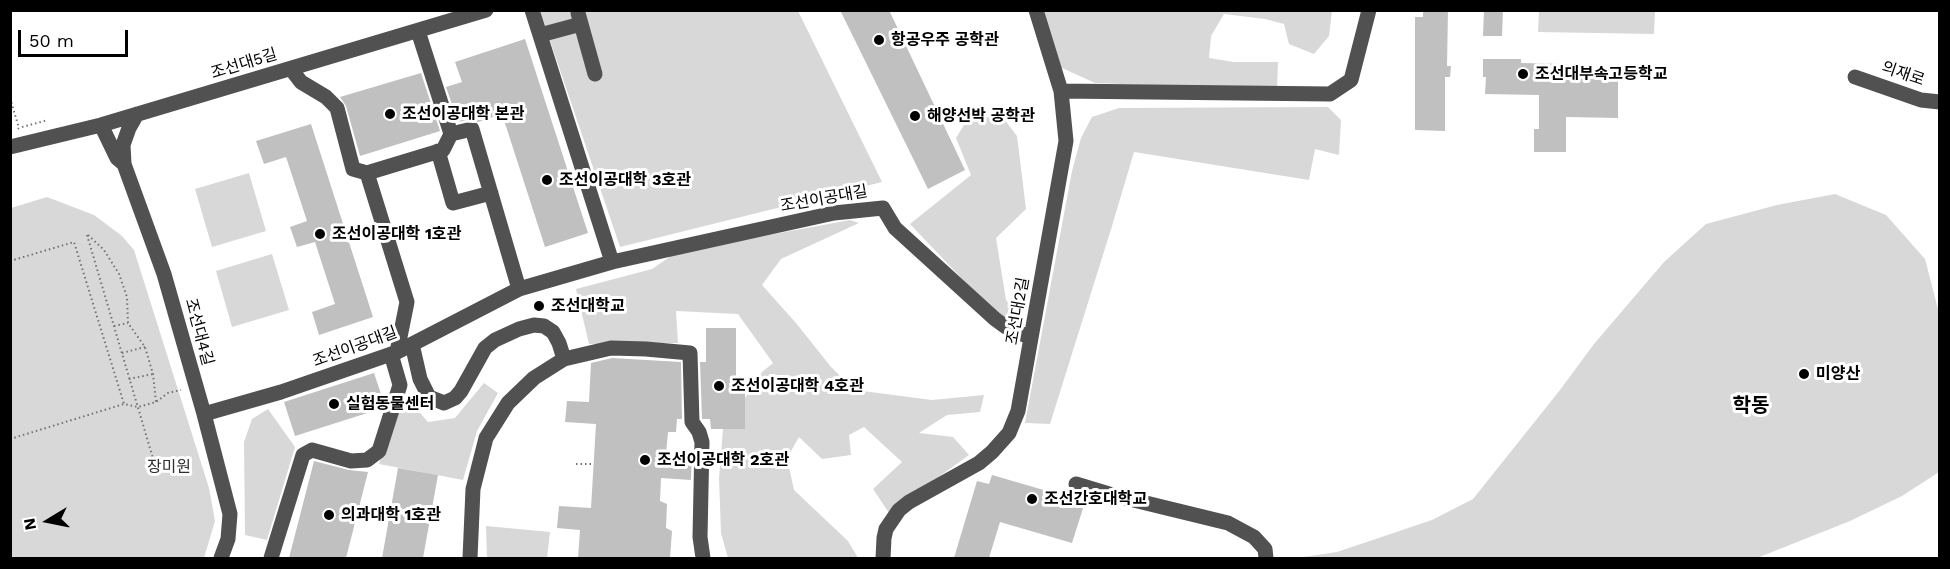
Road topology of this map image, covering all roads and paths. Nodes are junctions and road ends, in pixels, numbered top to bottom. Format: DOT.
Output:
graph roads {
  1 [pos="486,10"];
  2 [pos="532,10"];
  3 [pos="1036,10"];
  4 [pos="1369,10"];
  5 [pos="418,31"];
  6 [pos="540,35"];
  7 [pos="291,69"];
  8 [pos="596,74"];
  9 [pos="1855,77"];
  10 [pos="1061,92"];
  11 [pos="10,98"];
  12 [pos="1940,102"];
  13 [pos="137,114"];
  14 [pos="48,120"];
  15 [pos="101,125"];
  16 [pos="20,128"];
  17 [pos="10,131"];
  18 [pos="451,134"];
  19 [pos="10,147"];
  20 [pos="438,151"];
  21 [pos="123,164"];
  22 [pos="367,173"];
  23 [pos="491,193"];
  24 [pos="10,261"];
  25 [pos="612,262"];
  26 [pos="519,289"];
  27 [pos="128,323"];
  28 [pos="114,326"];
  29 [pos="1031,338"];
  30 [pos="412,344"];
  31 [pos="145,347"];
  32 [pos="122,353"];
  33 [pos="394,353"];
  34 [pos="564,359"];
  35 [pos="153,374"];
  36 [pos="129,379"];
  37 [pos="184,389"];
  38 [pos="156,402"];
  39 [pos="124,404"];
  40 [pos="138,407"];
  41 [pos="204,414"];
  42 [pos="10,439"];
  43 [pos="576,464"];
  44 [pos="594,464"];
  45 [pos="157,472"];
  46 [pos="1076,484"];
  47 [pos="221,558"];
  48 [pos="271,558"];
  49 [pos="470,558"];
  50 [pos="703,558"];
  51 [pos="883,558"];
  52 [pos="1266,558"];
  1 -- 5 [label="street, 조선대5길"];
  2 -- 6 [label="street"];
  3 -- 10 [label="street, 조선대2길"];
  4 -- 10 [label="street"];
  5 -- 7 [label="street, 조선대5길"];
  5 -- 18 [label="street"];
  6 -- 8 [label="street"];
  6 -- 25 [label="street"];
  7 -- 13 [label="street, 조선대5길"];
  7 -- 22 [label="street"];
  9 -- 12 [label="street, 의재로"];
  10 -- 29 [label="street, 조선대2길"];
  11 -- 16 [label="path"];
  13 -- 15 [label="street, 조선대5길"];
  13 -- 21 [label="street"];
  14 -- 16 [label="path"];
  15 -- 19 [label="street, 조선대5길"];
  15 -- 21 [label="street, 조선대4길"];
  16 -- 17 [label="path"];
  18 -- 20 [label="street"];
  18 -- 23 [label="street"];
  20 -- 22 [label="street"];
  20 -- 23 [label="street"];
  21 -- 41 [label="street, 조선대4길"];
  22 -- 33 [label="street"];
  23 -- 26 [label="street"];
  24 -- 39 [label="path"];
  25 -- 26 [label="street, 조선이공대길"];
  25 -- 29 [label="street, 조선이공대길"];
  26 -- 30 [label="street, 조선이공대길"];
  27 -- 28 [label="path"];
  27 -- 28 [label="path"];
  27 -- 31 [label="path"];
  28 -- 32 [label="path"];
  29 -- 51 [label="street, 조선대2길"];
  30 -- 33 [label="street, 조선이공대길"];
  30 -- 34 [label="street"];
  31 -- 32 [label="path"];
  31 -- 35 [label="path"];
  32 -- 36 [label="path"];
  33 -- 41 [label="street, 조선이공대길"];
  33 -- 48 [label="street"];
  34 -- 49 [label="street"];
  34 -- 50 [label="street"];
  35 -- 36 [label="path"];
  35 -- 38 [label="path"];
  36 -- 40 [label="path"];
  37 -- 38 [label="path"];
  38 -- 40 [label="path"];
  39 -- 40 [label="path"];
  39 -- 42 [label="path"];
  40 -- 45 [label="path"];
  41 -- 47 [label="street, 조선대4길"];
  43 -- 44 [label="path"];
  46 -- 52 [label="street"];
}
